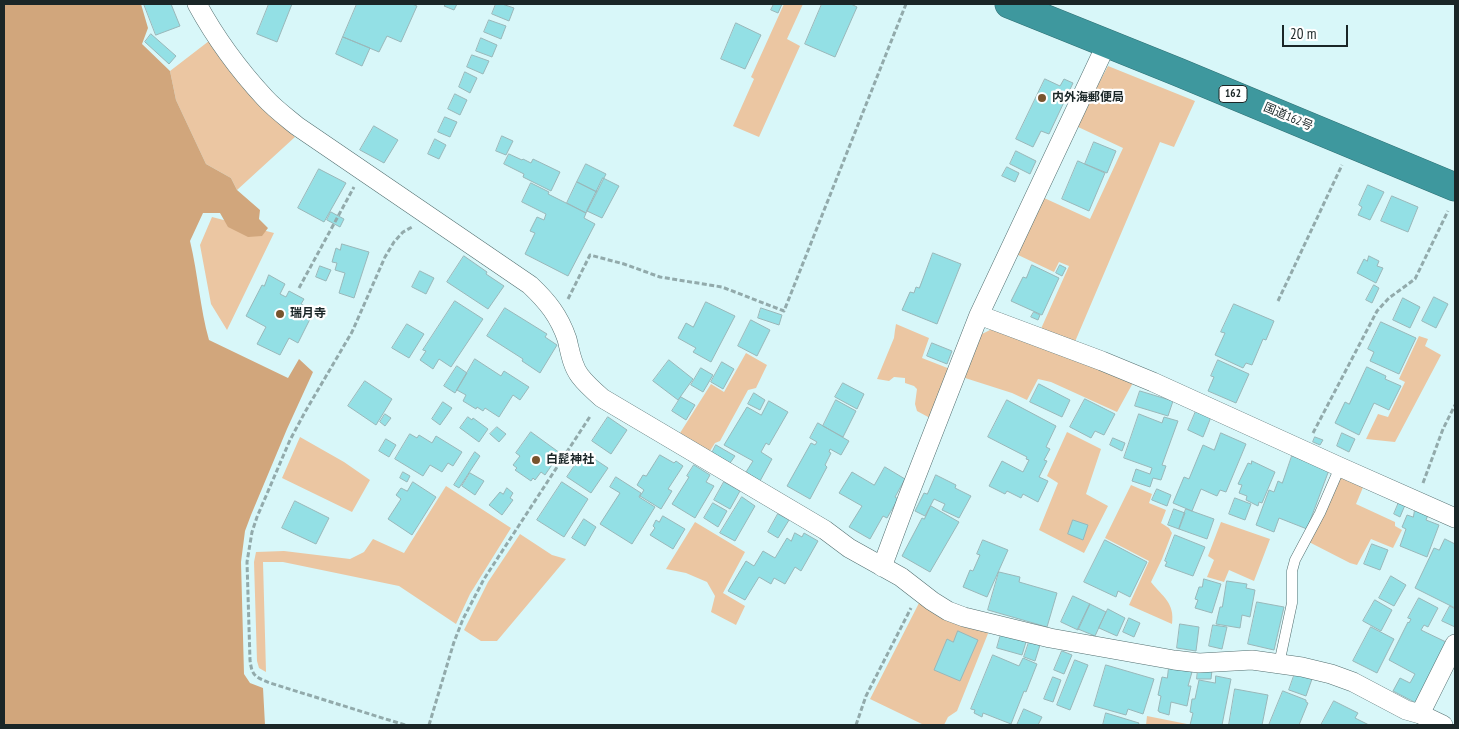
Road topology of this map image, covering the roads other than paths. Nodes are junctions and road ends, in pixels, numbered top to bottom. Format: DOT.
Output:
graph roads {
  1 [pos="197,4"];
  2 [pos="1009,4"];
  3 [pos="1107,43"];
  4 [pos="1453,196"];
  5 [pos="979,315"];
  6 [pos="1340,467"];
  7 [pos="1455,518"];
  8 [pos="882,567"];
  9 [pos="1455,644"];
  10 [pos="1279,664"];
  11 [pos="1412,716"];
  12 [pos="1443,725"];
  1 -- 8 [label="street"];
  2 -- 3 [label="highway, 国道162号 / 162"];
  3 -- 4 [label="highway, 国道162号 / 162"];
  3 -- 5 [label="street"];
  5 -- 6 [label="street"];
  5 -- 8 [label="street"];
  6 -- 7 [label="street"];
  6 -- 10 [label="lane"];
  8 -- 10 [label="street"];
  9 -- 11 [label="street"];
  10 -- 11 [label="street"];
  11 -- 12 [label="street"];
}
